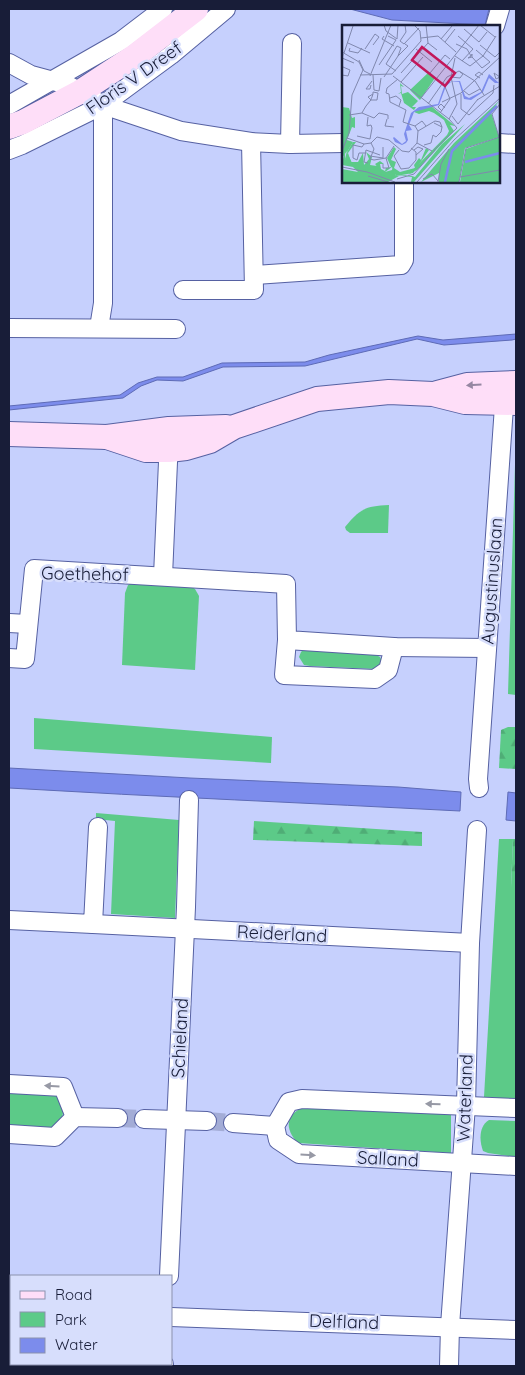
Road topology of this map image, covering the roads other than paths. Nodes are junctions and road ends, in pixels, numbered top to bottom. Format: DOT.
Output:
graph roads {
  1 [pos="163,9"];
  2 [pos="226,9"];
  3 [pos="500,9"];
  4 [pos="190,11"];
  5 [pos="495,25"];
  6 [pos="292,43"];
  7 [pos="9,63"];
  8 [pos="53,81"];
  9 [pos="80,92"];
  10 [pos="9,105"];
  11 [pos="102,105"];
  12 [pos="9,126"];
  13 [pos="250,142"];
  14 [pos="342,143"];
  15 [pos="500,143"];
  16 [pos="290,144"];
  17 [pos="516,144"];
  18 [pos="9,150"];
  19 [pos="404,182"];
  20 [pos="255,275"];
  21 [pos="184,290"];
  22 [pos="9,328"];
  23 [pos="99,328"];
  24 [pos="176,329"];
  25 [pos="510,393"];
  26 [pos="9,434"];
  27 [pos="169,440"];
  28 [pos="162,576"];
  29 [pos="9,623"];
  30 [pos="28,624"];
  31 [pos="288,640"];
  32 [pos="394,647"];
  33 [pos="487,648"];
  34 [pos="17,658"];
  35 [pos="478,784"];
  36 [pos="189,800"];
  37 [pos="98,827"];
  38 [pos="477,830"];
  39 [pos="9,920"];
  40 [pos="93,924"];
  41 [pos="185,930"];
  42 [pos="470,943"];
  43 [pos="9,1084"];
  44 [pos="466,1105"];
  45 [pos="516,1108"];
  46 [pos="75,1117"];
  47 [pos="118,1118"];
  48 [pos="144,1119"];
  49 [pos="176,1121"];
  50 [pos="207,1122"];
  51 [pos="233,1123"];
  52 [pos="275,1126"];
  53 [pos="9,1134"];
  54 [pos="462,1163"];
  55 [pos="516,1166"];
  56 [pos="168,1275"];
  57 [pos="172,1316"];
  58 [pos="450,1326"];
  59 [pos="516,1330"];
  60 [pos="449,1366"];
  1 -- 8 [label="street"];
  2 -- 11 [label="street, Floris V Dreef"];
  3 -- 5 [label="street"];
  4 -- 9 [label="street, Floris V Dreef"];
  6 -- 16 [label="street"];
  7 -- 8 [label="street"];
  8 -- 9 [label="street"];
  8 -- 10 [label="street"];
  9 -- 11 [label="street"];
  9 -- 12 [label="street, Floris V Dreef"];
  11 -- 13 [label="street"];
  11 -- 18 [label="street, Floris V Dreef"];
  11 -- 23 [label="street"];
  13 -- 16 [label="street"];
  13 -- 20 [label="street"];
  14 -- 16 [label="street"];
  15 -- 17 [label="street"];
  19 -- 20 [label="street"];
  20 -- 21 [label="street"];
  22 -- 23 [label="street"];
  23 -- 24 [label="street"];
  25 -- 27 [label="street"];
  25 -- 33 [label="street, Augustinuslaan"];
  26 -- 27 [label="street"];
  27 -- 28 [label="street"];
  28 -- 30 [label="street, Goethehof"];
  28 -- 31 [label="street, Goethehof"];
  29 -- 30 [label="street"];
  30 -- 34 [label="street, Goethehof"];
  31 -- 32 [label="street"];
  31 -- 32 [label="street"];
  32 -- 33 [label="street"];
  33 -- 35 [label="street, Augustinuslaan"];
  36 -- 41 [label="street, Schieland"];
  37 -- 40 [label="street"];
  38 -- 42 [label="street, Waterland"];
  39 -- 40 [label="street, Reiderland"];
  40 -- 41 [label="street, Reiderland"];
  41 -- 42 [label="street, Reiderland"];
  41 -- 49 [label="street, Schieland"];
  42 -- 44 [label="street, Waterland"];
  46 -- 43 [label="street, one-way"];
  44 -- 45 [label="street"];
  44 -- 52 [label="street, one-way"];
  44 -- 54 [label="street, Waterland"];
  46 -- 47 [label="street"];
  46 -- 53 [label="street"];
  48 -- 49 [label="street"];
  49 -- 50 [label="street"];
  49 -- 56 [label="street, Schieland"];
  51 -- 52 [label="street"];
  52 -- 54 [label="street, Salland, one-way"];
  54 -- 55 [label="street, Salland"];
  54 -- 58 [label="street, Waterland"];
  57 -- 58 [label="street, Delfland"];
  58 -- 59 [label="street, Delfland"];
  58 -- 60 [label="street, Waterland"];
}
